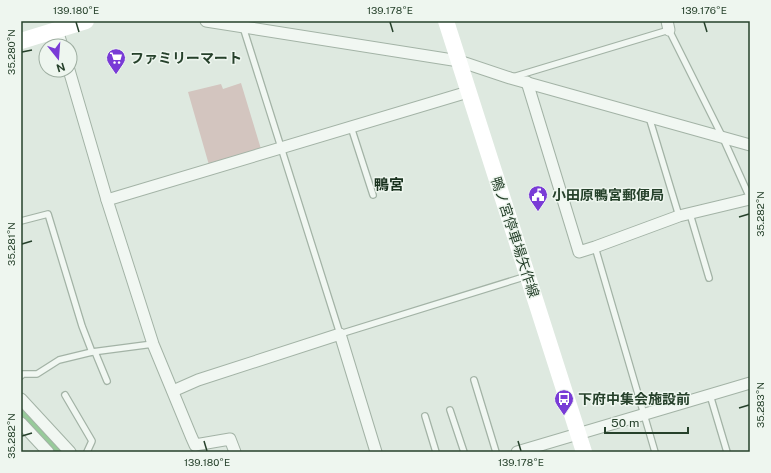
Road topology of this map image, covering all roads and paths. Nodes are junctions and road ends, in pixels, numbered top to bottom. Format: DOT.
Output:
graph roads {
  1 [pos="86,21"];
  2 [pos="206,21"];
  3 [pos="446,21"];
  4 [pos="668,25"];
  5 [pos="63,26"];
  6 [pos="243,27"];
  7 [pos="62,38"];
  8 [pos="21,40"];
  9 [pos="459,61"];
  10 [pos="71,78"];
  11 [pos="510,78"];
  12 [pos="527,82"];
  13 [pos="468,92"];
  14 [pos="649,116"];
  15 [pos="351,127"];
  16 [pos="723,138"];
  17 [pos="750,145"];
  18 [pos="282,148"];
  19 [pos="373,195"];
  20 [pos="750,198"];
  21 [pos="107,200"];
  22 [pos="690,214"];
  23 [pos="679,216"];
  24 [pos="21,221"];
  25 [pos="595,247"];
  26 [pos="528,276"];
  27 [pos="709,278"];
  28 [pos="340,334"];
  29 [pos="153,344"];
  30 [pos="94,352"];
  31 [pos="21,376"];
  32 [pos="474,380"];
  33 [pos="107,381"];
  34 [pos="750,383"];
  35 [pos="173,391"];
  36 [pos="65,395"];
  37 [pos="710,395"];
  38 [pos="21,399"];
  39 [pos="450,410"];
  40 [pos="645,415"];
  41 [pos="425,416"];
  42 [pos="21,423"];
  43 [pos="579,434"];
  44 [pos="48,452"];
  45 [pos="70,452"];
  46 [pos="87,452"];
  47 [pos="235,452"];
  48 [pos="376,452"];
  49 [pos="436,452"];
  50 [pos="464,452"];
  51 [pos="496,452"];
  52 [pos="517,452"];
  53 [pos="584,452"];
  54 [pos="654,452"];
  55 [pos="727,452"];
  1 -- 5 [label="main road"];
  2 -- 6 [label="street"];
  3 -- 9 [label="main road, 鴨ノ宮停車場矢作線"];
  4 -- 11 [label="lane"];
  4 -- 16 [label="lane"];
  5 -- 7 [label="street"];
  5 -- 8 [label="main road"];
  6 -- 9 [label="street"];
  6 -- 18 [label="lane"];
  9 -- 11 [label="street"];
  9 -- 13 [label="main road, 鴨ノ宮停車場矢作線"];
  10 -- 21 [label="street"];
  11 -- 12 [label="street"];
  12 -- 14 [label="street"];
  12 -- 25 [label="street"];
  13 -- 15 [label="street"];
  13 -- 26 [label="main road, 鴨ノ宮停車場矢作線"];
  14 -- 16 [label="street"];
  14 -- 23 [label="lane"];
  15 -- 18 [label="street"];
  15 -- 19 [label="lane"];
  16 -- 17 [label="street"];
  16 -- 20 [label="lane"];
  18 -- 21 [label="street"];
  18 -- 28 [label="lane"];
  20 -- 22 [label="street"];
  21 -- 29 [label="street"];
  22 -- 23 [label="street"];
  22 -- 27 [label="lane"];
  23 -- 25 [label="street"];
  24 -- 30 [label="lane"];
  25 -- 40 [label="lane"];
  26 -- 28 [label="lane"];
  26 -- 43 [label="main road, 鴨ノ宮停車場矢作線"];
  28 -- 35 [label="street"];
  28 -- 48 [label="street"];
  29 -- 30 [label="lane"];
  29 -- 35 [label="street"];
  30 -- 31 [label="lane"];
  30 -- 33 [label="lane"];
  32 -- 51 [label="lane"];
  34 -- 37 [label="street"];
  35 -- 47 [label="street"];
  36 -- 46 [label="lane"];
  37 -- 40 [label="street"];
  37 -- 55 [label="lane"];
  38 -- 45 [label="street"];
  39 -- 50 [label="lane"];
  40 -- 43 [label="street"];
  40 -- 54 [label="lane"];
  41 -- 49 [label="lane"];
  42 -- 44 [label="street"];
  43 -- 52 [label="street"];
  43 -- 53 [label="main road, 鴨ノ宮停車場矢作線"];
}
